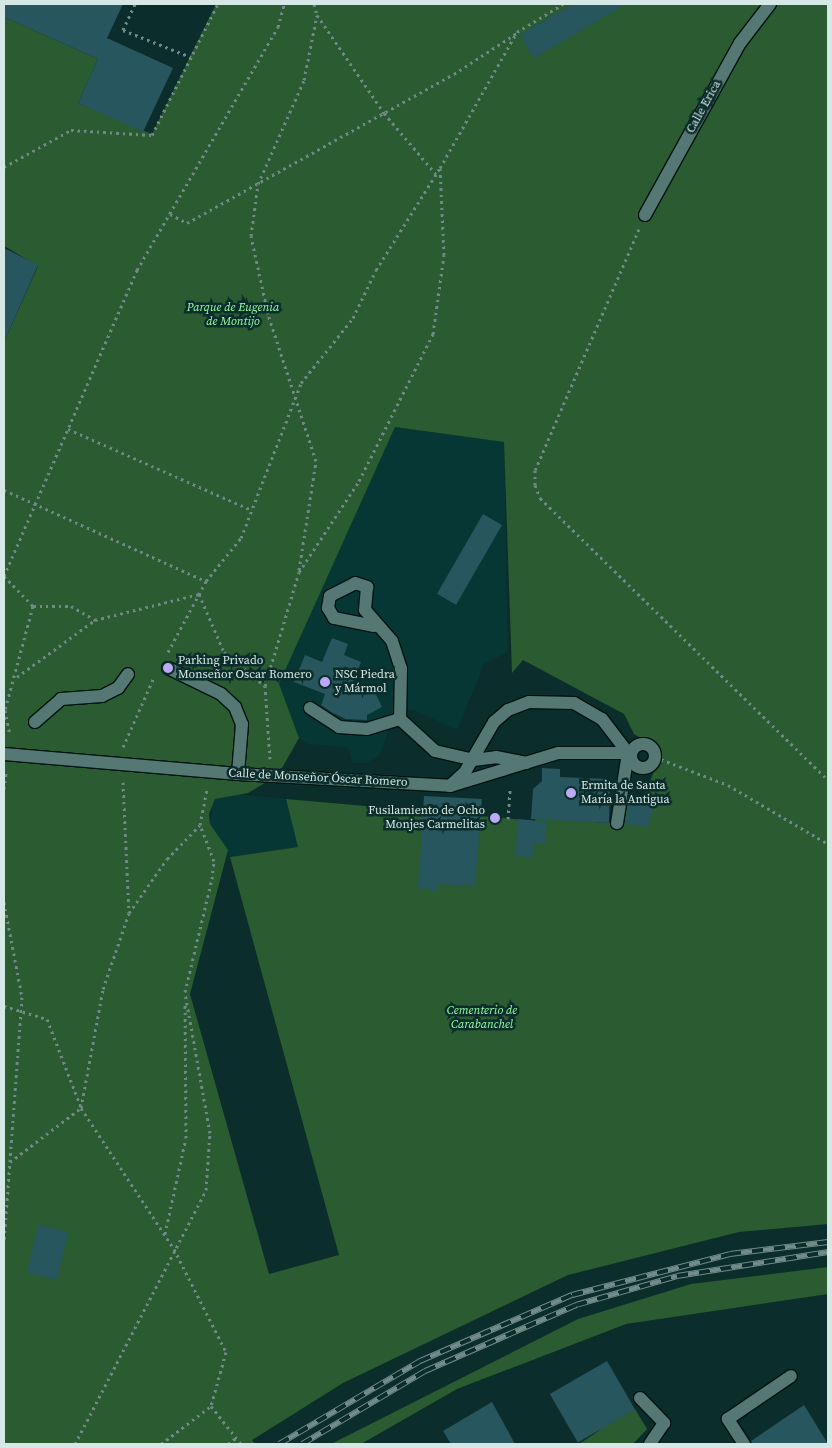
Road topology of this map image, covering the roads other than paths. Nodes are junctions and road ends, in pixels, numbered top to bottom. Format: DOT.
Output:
graph roads {
  1 [pos="770,4"];
  2 [pos="645,215"];
  3 [pos="374,626"];
  4 [pos="163,666"];
  5 [pos="128,674"];
  6 [pos="310,708"];
  7 [pos="400,719"];
  8 [pos="35,722"];
  9 [pos="628,753"];
  10 [pos="6,754"];
  11 [pos="655,758"];
  12 [pos="472,760"];
  13 [pos="526,763"];
  14 [pos="238,774"];
  15 [pos="450,786"];
  16 [pos="617,823"];
  17 [pos="791,1376"];
  18 [pos="640,1398"];
  19 [pos="650,1444"];
  20 [pos="744,1444"];
  1 -- 2 [label="street, Calle Erica"];
  3 -- 7 [label="street"];
  4 -- 14 [label="street"];
  5 -- 8 [label="street"];
  6 -- 7 [label="street"];
  7 -- 12 [label="street"];
  9 -- 11 [label="street, Calle de Monseñor Óscar Romero"];
  9 -- 12 [label="street"];
  9 -- 13 [label="street, Calle de Monseñor Óscar Romero"];
  9 -- 16 [label="street"];
  10 -- 14 [label="street, Calle de Monseñor Óscar Romero"];
  12 -- 13 [label="street"];
  12 -- 15 [label="street"];
  13 -- 15 [label="street, Calle de Monseñor Óscar Romero"];
  14 -- 15 [label="street, Calle de Monseñor Óscar Romero"];
  17 -- 20 [label="street"];
  18 -- 19 [label="street"];
}
